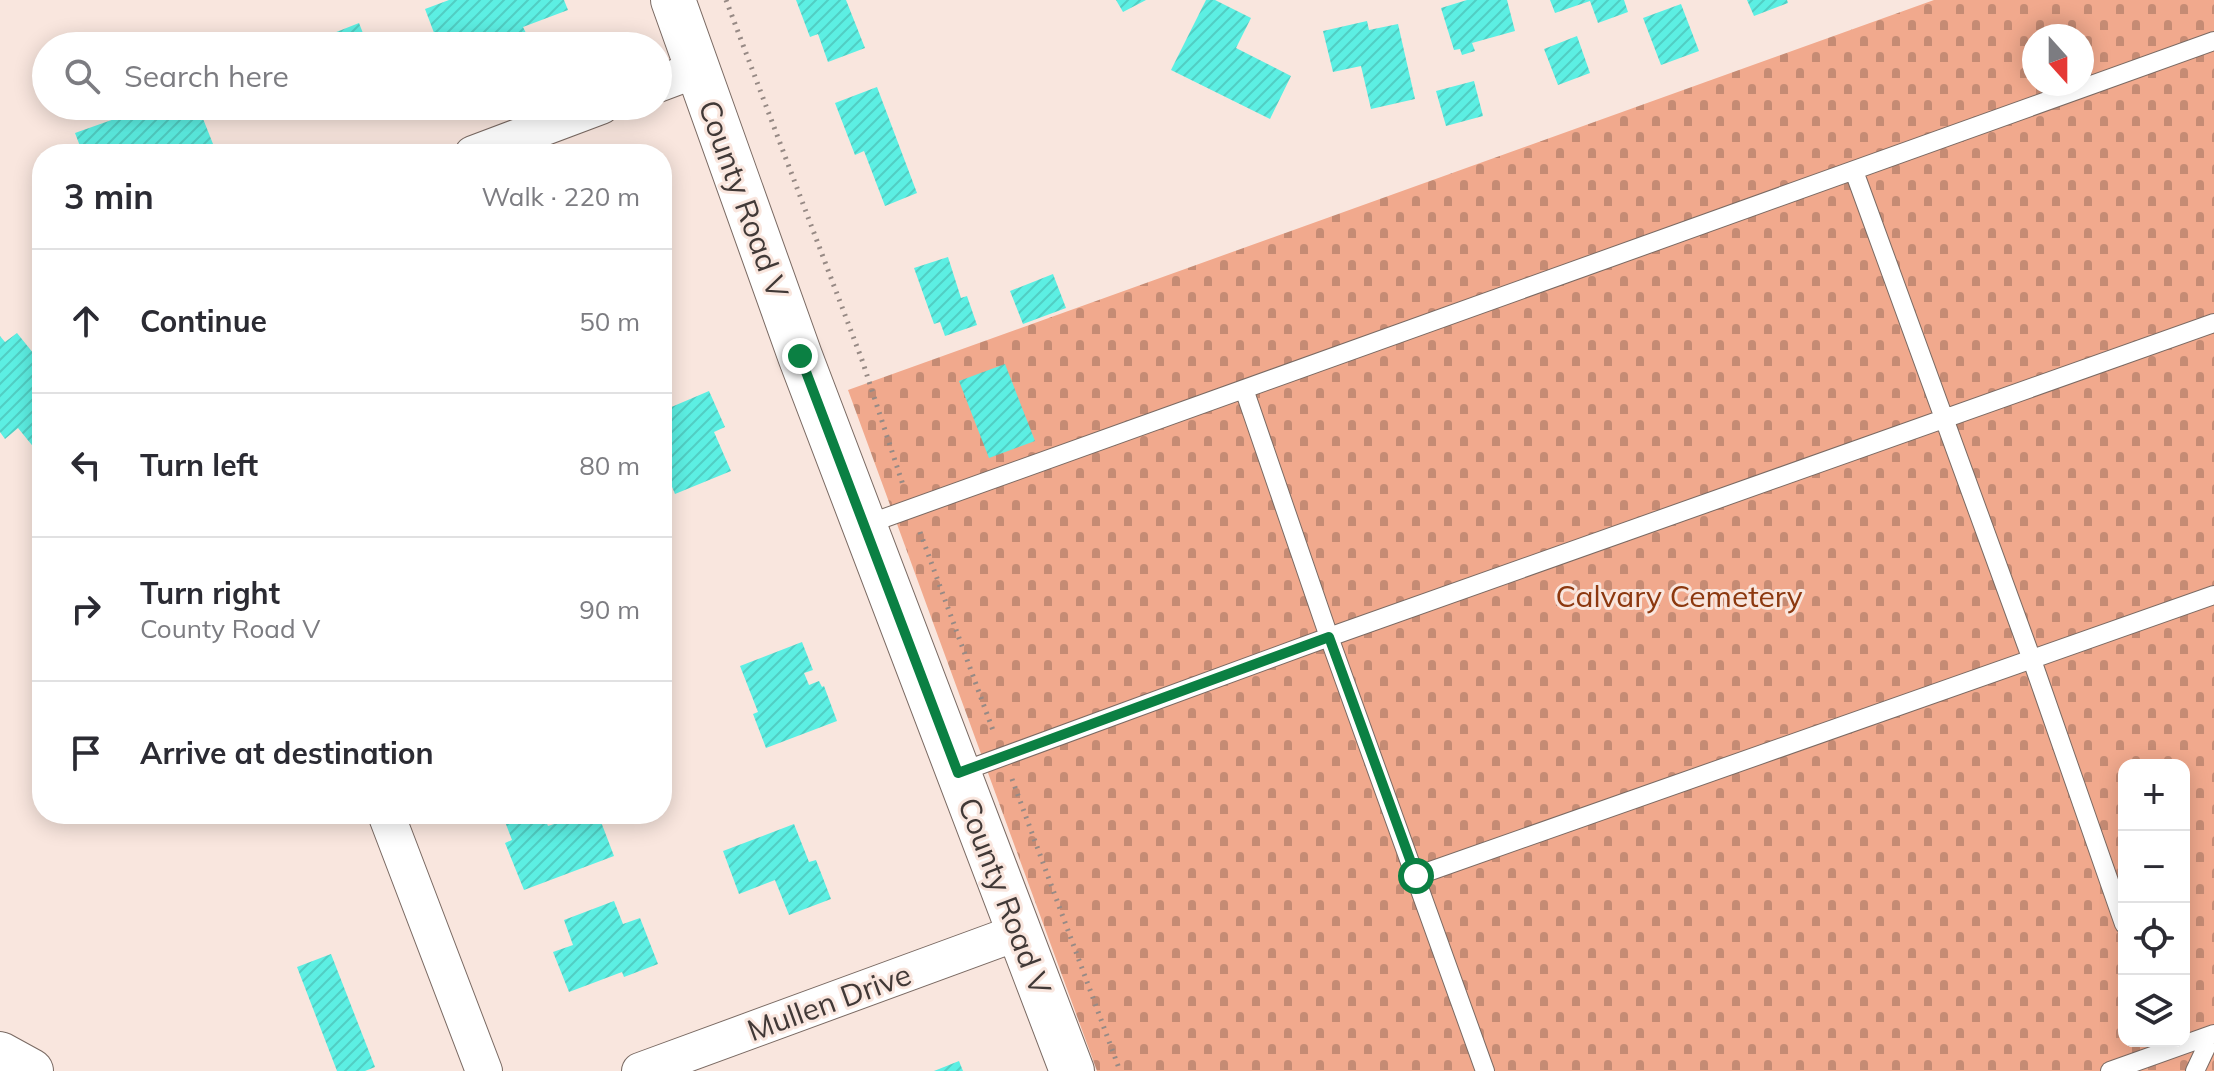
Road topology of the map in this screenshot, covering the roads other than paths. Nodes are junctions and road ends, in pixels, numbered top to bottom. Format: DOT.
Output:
graph roads {
  1 [pos="673,0"];
  2 [pos="2214,41"];
  3 [pos="698,69"];
  4 [pos="672,79"];
  5 [pos="564,120"];
  6 [pos="500,144"];
  7 [pos="1854,171"];
  8 [pos="2214,323"];
  9 [pos="1244,389"];
  10 [pos="1943,419"];
  11 [pos="864,525"];
  12 [pos="2214,595"];
  13 [pos="1329,637"];
  14 [pos="2032,660"];
  15 [pos="958,773"];
  16 [pos="390,824"];
  17 [pos="1416,876"];
  18 [pos="2118,907"];
  19 [pos="1019,932"];
  20 [pos="2213,1034"];
  21 [pos="2190,1040"];
  22 [pos="2165,1047"];
  23 [pos="0,1054"];
  24 [pos="31,1071"];
  25 [pos="484,1071"];
  26 [pos="640,1071"];
  27 [pos="1072,1071"];
  28 [pos="1485,1071"];
  29 [pos="2110,1071"];
  30 [pos="2195,1071"];
  1 -- 3 [label="main road, County Road V"];
  2 -- 7 [label="lane"];
  3 -- 4 [label="street"];
  3 -- 11 [label="main road, County Road V"];
  5 -- 6 [label="street"];
  7 -- 9 [label="lane"];
  7 -- 10 [label="lane"];
  8 -- 10 [label="lane"];
  9 -- 11 [label="lane"];
  9 -- 13 [label="lane"];
  10 -- 13 [label="lane"];
  10 -- 14 [label="lane"];
  11 -- 15 [label="main road, County Road V"];
  12 -- 14 [label="lane"];
  13 -- 15 [label="lane"];
  13 -- 17 [label="lane"];
  14 -- 17 [label="lane"];
  14 -- 18 [label="lane"];
  15 -- 19 [label="main road, County Road V"];
  16 -- 25 [label="street"];
  17 -- 28 [label="lane"];
  19 -- 26 [label="street, Mullen Drive"];
  19 -- 27 [label="main road, County Road V"];
  20 -- 21 [label="lane"];
  20 -- 30 [label="lane"];
  22 -- 29 [label="lane"];
  23 -- 24 [label="main road"];
}
